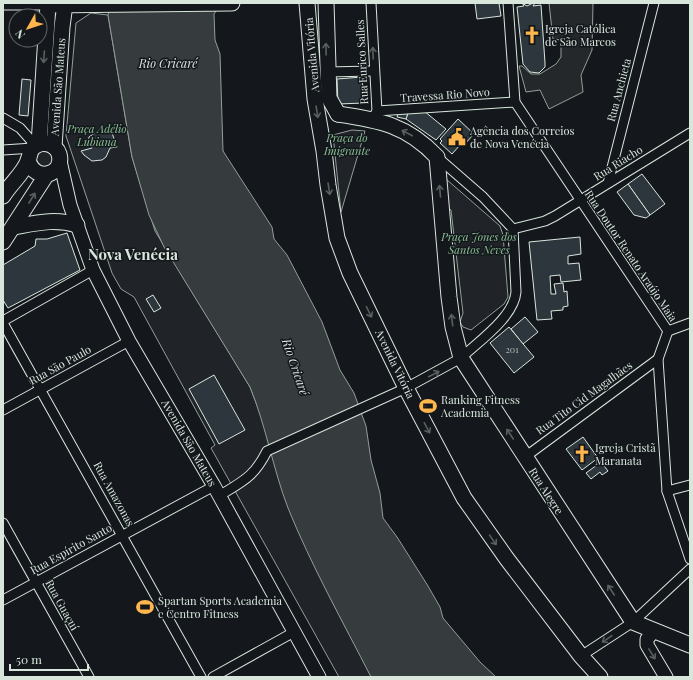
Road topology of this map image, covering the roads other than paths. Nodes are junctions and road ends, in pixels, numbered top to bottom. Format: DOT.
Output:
graph roads {
  1 [pos="65,3"];
  2 [pos="227,3"];
  3 [pos="232,3"];
  4 [pos="307,3"];
  5 [pos="326,3"];
  6 [pos="371,3"];
  7 [pos="508,3"];
  8 [pos="654,3"];
  9 [pos="48,4"];
  10 [pos="85,4"];
  11 [pos="3,5"];
  12 [pos="62,27"];
  13 [pos="373,71"];
  14 [pos="327,72"];
  15 [pos="515,102"];
  16 [pos="338,114"];
  17 [pos="374,115"];
  18 [pos="3,118"];
  19 [pos="690,133"];
  20 [pos="5,150"];
  21 [pos="324,150"];
  22 [pos="33,151"];
  23 [pos="437,157"];
  24 [pos="53,164"];
  25 [pos="608,183"];
  26 [pos="3,196"];
  27 [pos="580,201"];
  28 [pos="77,225"];
  29 [pos="14,227"];
  30 [pos="513,229"];
  31 [pos="3,242"];
  32 [pos="93,270"];
  33 [pos="3,322"];
  34 [pos="690,323"];
  35 [pos="668,331"];
  36 [pos="129,341"];
  37 [pos="462,358"];
  38 [pos="658,359"];
  39 [pos="406,388"];
  40 [pos="41,389"];
  41 [pos="3,410"];
  42 [pos="525,457"];
  43 [pos="690,485"];
  44 [pos="216,491"];
  45 [pos="667,491"];
  46 [pos="3,523"];
  47 [pos="123,534"];
  48 [pos="690,559"];
  49 [pos="690,569"];
  50 [pos="36,582"];
  51 [pos="3,600"];
  52 [pos="633,622"];
  53 [pos="654,631"];
  54 [pos="294,632"];
  55 [pos="690,645"];
  56 [pos="581,656"];
  57 [pos="89,677"];
  58 [pos="201,677"];
  59 [pos="213,677"];
  60 [pos="319,677"];
  61 [pos="600,677"];
  62 [pos="666,677"];
  1 -- 9 [label="main road"];
  1 -- 10 [label="main road"];
  1 -- 12 [label="main road, Avenida São Mateus"];
  2 -- 3 [label="main road"];
  2 -- 10 [label="main road"];
  4 -- 21 [label="main road, Avenida Vitória, one-way"];
  14 -- 5 [label="main road, Avenida Vitória, one-way"];
  13 -- 6 [label="street, Rua Eurico Salles, one-way"];
  7 -- 15 [label="street, Rua Doutor Renato Araújo Maia"];
  8 -- 25 [label="street, Rua Anchieta"];
  9 -- 11 [label="street"];
  9 -- 22 [label="main road, Avenida São Mateus, one-way"];
  10 -- 12 [label="main road"];
  12 -- 24 [label="main road, Avenida São Mateus"];
  13 -- 14 [label="street"];
  13 -- 17 [label="street, Rua Eurico Salles"];
  14 -- 16 [label="main road, Avenida Vitória"];
  15 -- 17 [label="street, Travessa Rio Novo"];
  15 -- 27 [label="street, Rua Doutor Renato Araújo Maia"];
  16 -- 17 [label="main road"];
  16 -- 21 [label="main road"];
  23 -- 17 [label="main road, one-way"];
  18 -- 22 [label="street"];
  19 -- 25 [label="street, Rua Riacho"];
  20 -- 22 [label="street"];
  21 -- 39 [label="main road, Avenida Vitória, one-way"];
  22 -- 24 [label="main road"];
  22 -- 24 [label="main road"];
  22 -- 26 [label="main road"];
  23 -- 30 [label="street"];
  37 -- 23 [label="main road, Rua Alegre, one-way"];
  24 -- 28 [label="street, Avenida São Mateus"];
  29 -- 24 [label="main road, one-way"];
  25 -- 27 [label="street, Rua Riacho"];
  27 -- 30 [label="street, Rua Riacho"];
  27 -- 35 [label="street, Rua Doutor Renato Araújo Maia"];
  28 -- 29 [label="main road"];
  28 -- 32 [label="street, Avenida São Mateus"];
  29 -- 31 [label="main road"];
  30 -- 37 [label="street"];
  32 -- 33 [label="street"];
  32 -- 36 [label="street, Avenida São Mateus"];
  33 -- 40 [label="street, Rua Amazonas"];
  34 -- 35 [label="street"];
  35 -- 38 [label="street, Rua Doutor Renato Araújo Maia"];
  36 -- 40 [label="street, Rua São Paulo"];
  36 -- 44 [label="street, Avenida São Mateus"];
  39 -- 37 [label="street, one-way"];
  42 -- 37 [label="main road, Rua Alegre, one-way"];
  38 -- 42 [label="street, Rua Tito Cid Magalhães"];
  38 -- 45 [label="street, Rua Doutor Renato Araújo Maia"];
  39 -- 44 [label="street, Rua Espírito Santo"];
  39 -- 56 [label="main road, Avenida Vitória, one-way"];
  40 -- 41 [label="street, Rua São Paulo"];
  40 -- 47 [label="street, Rua Amazonas"];
  52 -- 42 [label="main road, Rua Alegre, one-way"];
  43 -- 45 [label="street"];
  44 -- 47 [label="street, Rua Espírito Santo"];
  44 -- 54 [label="street, Avenida São Mateus"];
  45 -- 48 [label="street, Rua Doutor Renato Araújo Maia"];
  46 -- 50 [label="street, Rua Guaçuí"];
  47 -- 50 [label="street, Rua Espírito Santo"];
  47 -- 58 [label="street, Rua Amazonas"];
  49 -- 52 [label="street"];
  50 -- 51 [label="street, Rua Espírito Santo"];
  50 -- 57 [label="street, Rua Guaçuí"];
  52 -- 53 [label="main road"];
  52 -- 56 [label="street, one-way"];
  53 -- 55 [label="main road"];
  53 -- 62 [label="street, one-way"];
  54 -- 59 [label="street"];
  54 -- 60 [label="street, Avenida São Mateus"];
  56 -- 61 [label="main road, Avenida Vitória"];
}
